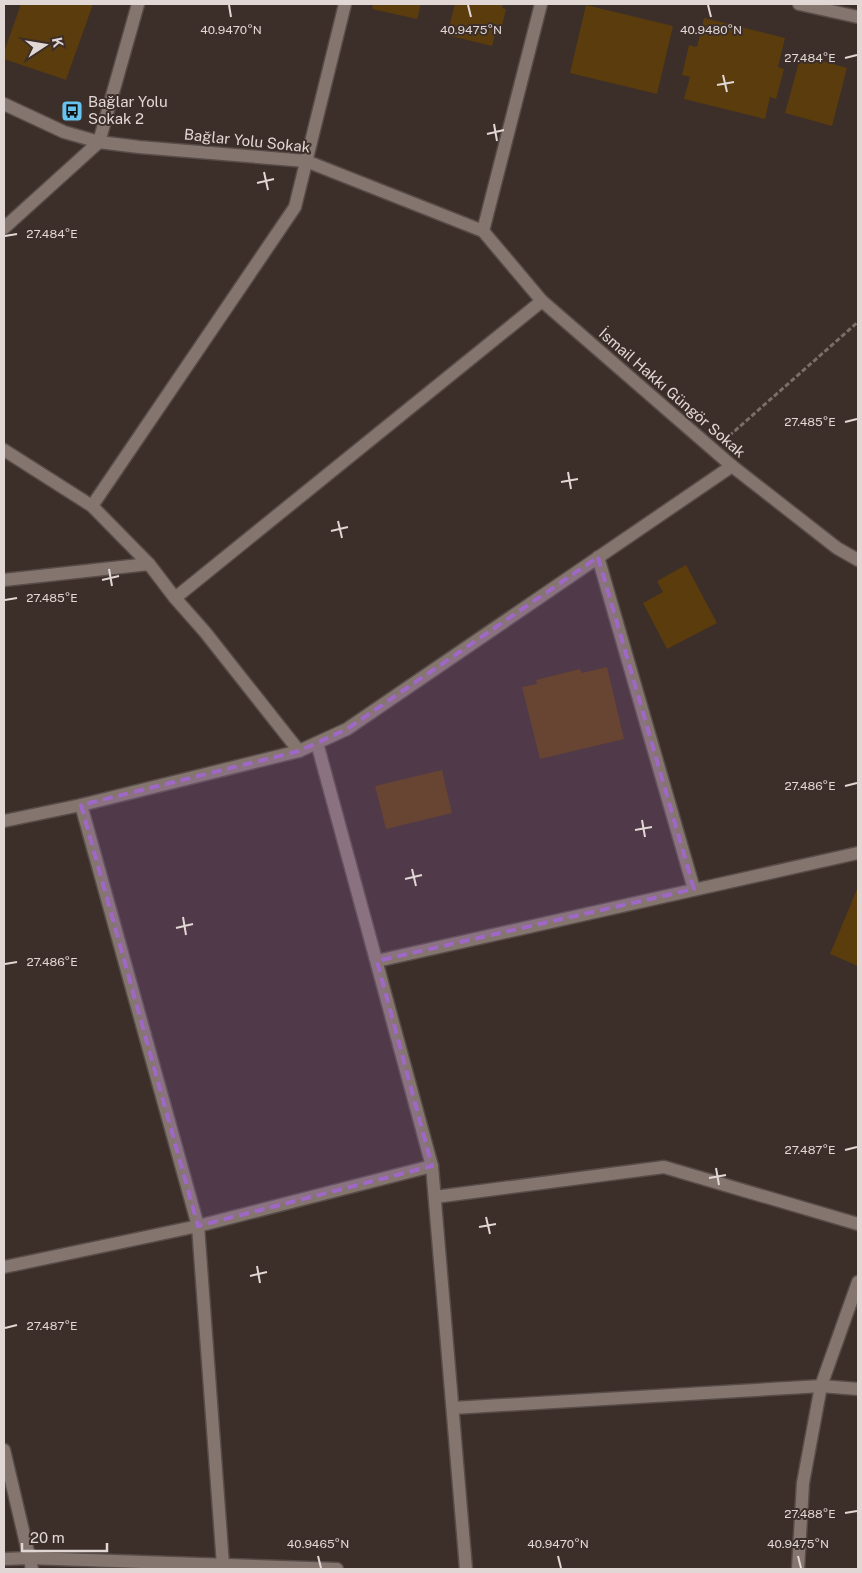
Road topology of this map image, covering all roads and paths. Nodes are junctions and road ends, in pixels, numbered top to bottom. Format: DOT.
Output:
graph roads {
  1 [pos="138,4"];
  2 [pos="345,4"];
  3 [pos="541,4"];
  4 [pos="799,4"];
  5 [pos="858,17"];
  6 [pos="4,104"];
  7 [pos="99,142"];
  8 [pos="306,161"];
  9 [pos="4,228"];
  10 [pos="482,231"];
  11 [pos="542,301"];
  12 [pos="858,322"];
  13 [pos="4,450"];
  14 [pos="713,450"];
  15 [pos="732,466"];
  16 [pos="92,506"];
  17 [pos="598,557"];
  18 [pos="858,560"];
  19 [pos="149,564"];
  20 [pos="4,580"];
  21 [pos="175,598"];
  22 [pos="317,743"];
  23 [pos="299,751"];
  24 [pos="81,805"];
  25 [pos="4,821"];
  26 [pos="858,853"];
  27 [pos="694,889"];
  28 [pos="376,961"];
  29 [pos="432,1166"];
  30 [pos="435,1197"];
  31 [pos="858,1224"];
  32 [pos="198,1226"];
  33 [pos="4,1267"];
  34 [pos="858,1282"];
  35 [pos="821,1386"];
  36 [pos="858,1389"];
  37 [pos="453,1408"];
  38 [pos="4,1450"];
  39 [pos="4,1559"];
  40 [pos="30,1563"];
  41 [pos="223,1565"];
  42 [pos="337,1569"];
  43 [pos="466,1569"];
  44 [pos="798,1569"];
  1 -- 7 [label="street"];
  2 -- 8 [label="street"];
  3 -- 10 [label="street"];
  4 -- 5 [label="street"];
  6 -- 7 [label="street, Bağlar Yolu Sokak"];
  7 -- 8 [label="street, Bağlar Yolu Sokak"];
  7 -- 9 [label="street"];
  8 -- 10 [label="street, Bağlar Yolu Sokak"];
  8 -- 16 [label="street"];
  10 -- 11 [label="street, İsmail Hakkı Güngör Sokak"];
  11 -- 14 [label="street, İsmail Hakkı Güngör Sokak"];
  11 -- 21 [label="street"];
  12 -- 14 [label="path"];
  13 -- 16 [label="street"];
  14 -- 15 [label="street, İsmail Hakkı Güngör Sokak"];
  15 -- 17 [label="street"];
  15 -- 18 [label="street, İsmail Hakkı Güngör Sokak"];
  16 -- 19 [label="street"];
  17 -- 22 [label="street"];
  17 -- 27 [label="street"];
  19 -- 20 [label="street"];
  19 -- 21 [label="street"];
  21 -- 23 [label="street"];
  22 -- 23 [label="street"];
  22 -- 28 [label="street"];
  23 -- 24 [label="street"];
  24 -- 25 [label="street"];
  24 -- 32 [label="street"];
  26 -- 27 [label="street"];
  27 -- 28 [label="street"];
  28 -- 29 [label="street"];
  29 -- 30 [label="street"];
  29 -- 32 [label="street"];
  30 -- 31 [label="street"];
  30 -- 37 [label="street"];
  32 -- 33 [label="street"];
  32 -- 41 [label="street"];
  34 -- 35 [label="street"];
  35 -- 36 [label="street"];
  35 -- 37 [label="street"];
  35 -- 44 [label="street"];
  37 -- 43 [label="street"];
  38 -- 40 [label="street"];
  39 -- 40 [label="street"];
  40 -- 41 [label="street"];
  41 -- 42 [label="street"];
}
